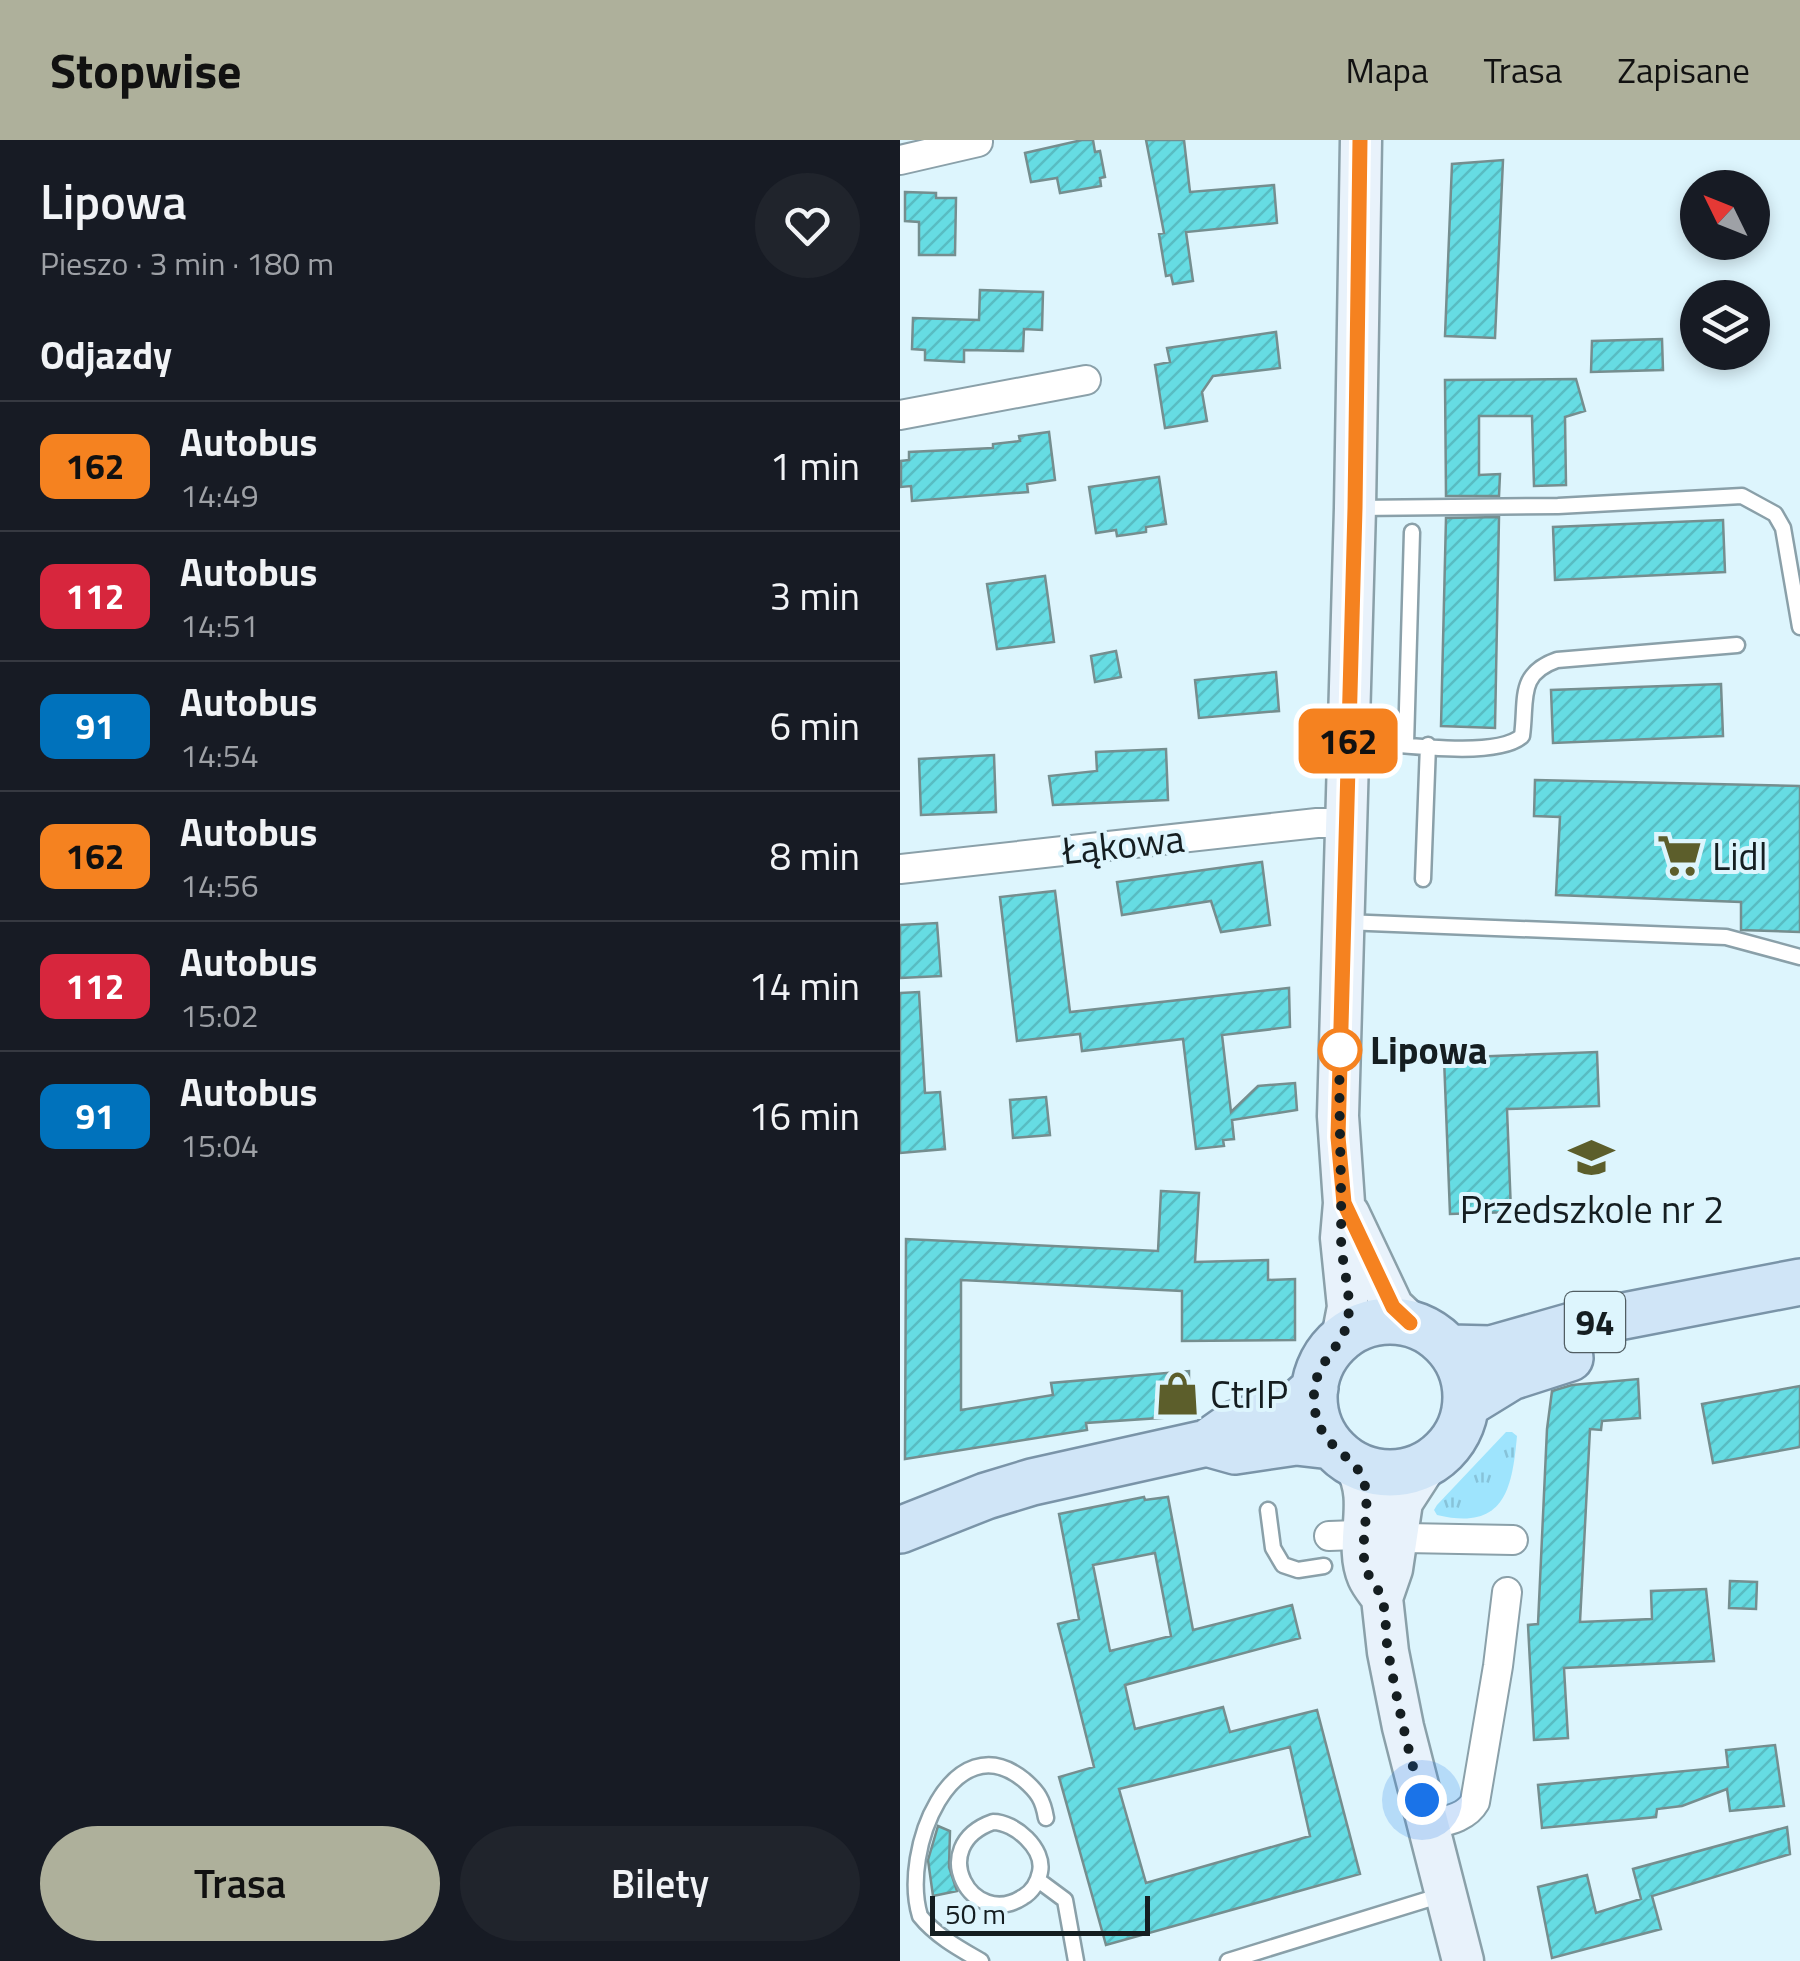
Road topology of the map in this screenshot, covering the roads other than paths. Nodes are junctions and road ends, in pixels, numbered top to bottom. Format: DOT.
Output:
graph roads {
  1 [pos="1360,140"];
  2 [pos="978,142"];
  3 [pos="900,160"];
  4 [pos="1086,380"];
  5 [pos="900,415"];
  6 [pos="1355,508"];
  7 [pos="1784,528"];
  8 [pos="1800,530"];
  9 [pos="1412,532"];
  10 [pos="1800,627"];
  11 [pos="1737,645"];
  12 [pos="1348,740"];
  13 [pos="1406,744"];
  14 [pos="1428,746"];
  15 [pos="1346,823"];
  16 [pos="900,870"];
  17 [pos="1424,879"];
  18 [pos="1344,922"];
  19 [pos="1800,957"];
  20 [pos="1344,1203"];
  21 [pos="1800,1282"];
  22 [pos="1800,1304"];
  23 [pos="1410,1323"];
  24 [pos="1342,1338"];
  25 [pos="1450,1348"];
  26 [pos="1315,1388"];
  27 [pos="1467,1404"];
  28 [pos="1207,1444"];
  29 [pos="1343,1456"];
  30 [pos="1426,1465"];
  31 [pos="1268,1510"];
  32 [pos="900,1530"];
  33 [pos="1405,1538"];
  34 [pos="1512,1540"];
  35 [pos="1324,1566"];
  36 [pos="1506,1592"];
  37 [pos="1382,1598"];
  38 [pos="1046,1818"];
  39 [pos="1430,1824"];
  40 [pos="1038,1880"];
  41 [pos="1445,1894"];
  42 [pos="982,1961"];
  43 [pos="1076,1961"];
  44 [pos="1228,1961"];
  45 [pos="1463,1961"];
  1 -- 6 [label="street"];
  2 -- 3 [label="street"];
  4 -- 5 [label="street"];
  6 -- 7 [label="lane"];
  6 -- 12 [label="street"];
  7 -- 8 [label="lane"];
  7 -- 10 [label="lane"];
  9 -- 13 [label="lane"];
  11 -- 14 [label="lane"];
  12 -- 13 [label="lane"];
  12 -- 15 [label="street"];
  13 -- 14 [label="lane"];
  14 -- 17 [label="lane"];
  15 -- 16 [label="street, Łąkowa"];
  15 -- 18 [label="street"];
  18 -- 19 [label="lane"];
  18 -- 20 [label="street"];
  20 -- 23 [label="street"];
  20 -- 24 [label="street"];
  21 -- 25 [label="main road, 94"];
  22 -- 27 [label="main road, 94"];
  23 -- 24 [label="main road"];
  23 -- 25 [label="main road"];
  24 -- 26 [label="main road"];
  25 -- 27 [label="main road"];
  26 -- 28 [label="main road"];
  26 -- 29 [label="main road"];
  27 -- 30 [label="main road"];
  28 -- 29 [label="main road"];
  28 -- 32 [label="main road"];
  29 -- 30 [label="main road"];
  29 -- 37 [label="street"];
  30 -- 37 [label="street"];
  31 -- 35 [label="lane"];
  33 -- 34 [label="street"];
  36 -- 39 [label="street"];
  37 -- 39 [label="street"];
  38 -- 42 [label="lane"];
  39 -- 41 [label="street"];
  40 -- 40 [label="lane"];
  40 -- 43 [label="lane"];
  41 -- 44 [label="lane"];
  41 -- 45 [label="street"];
}
